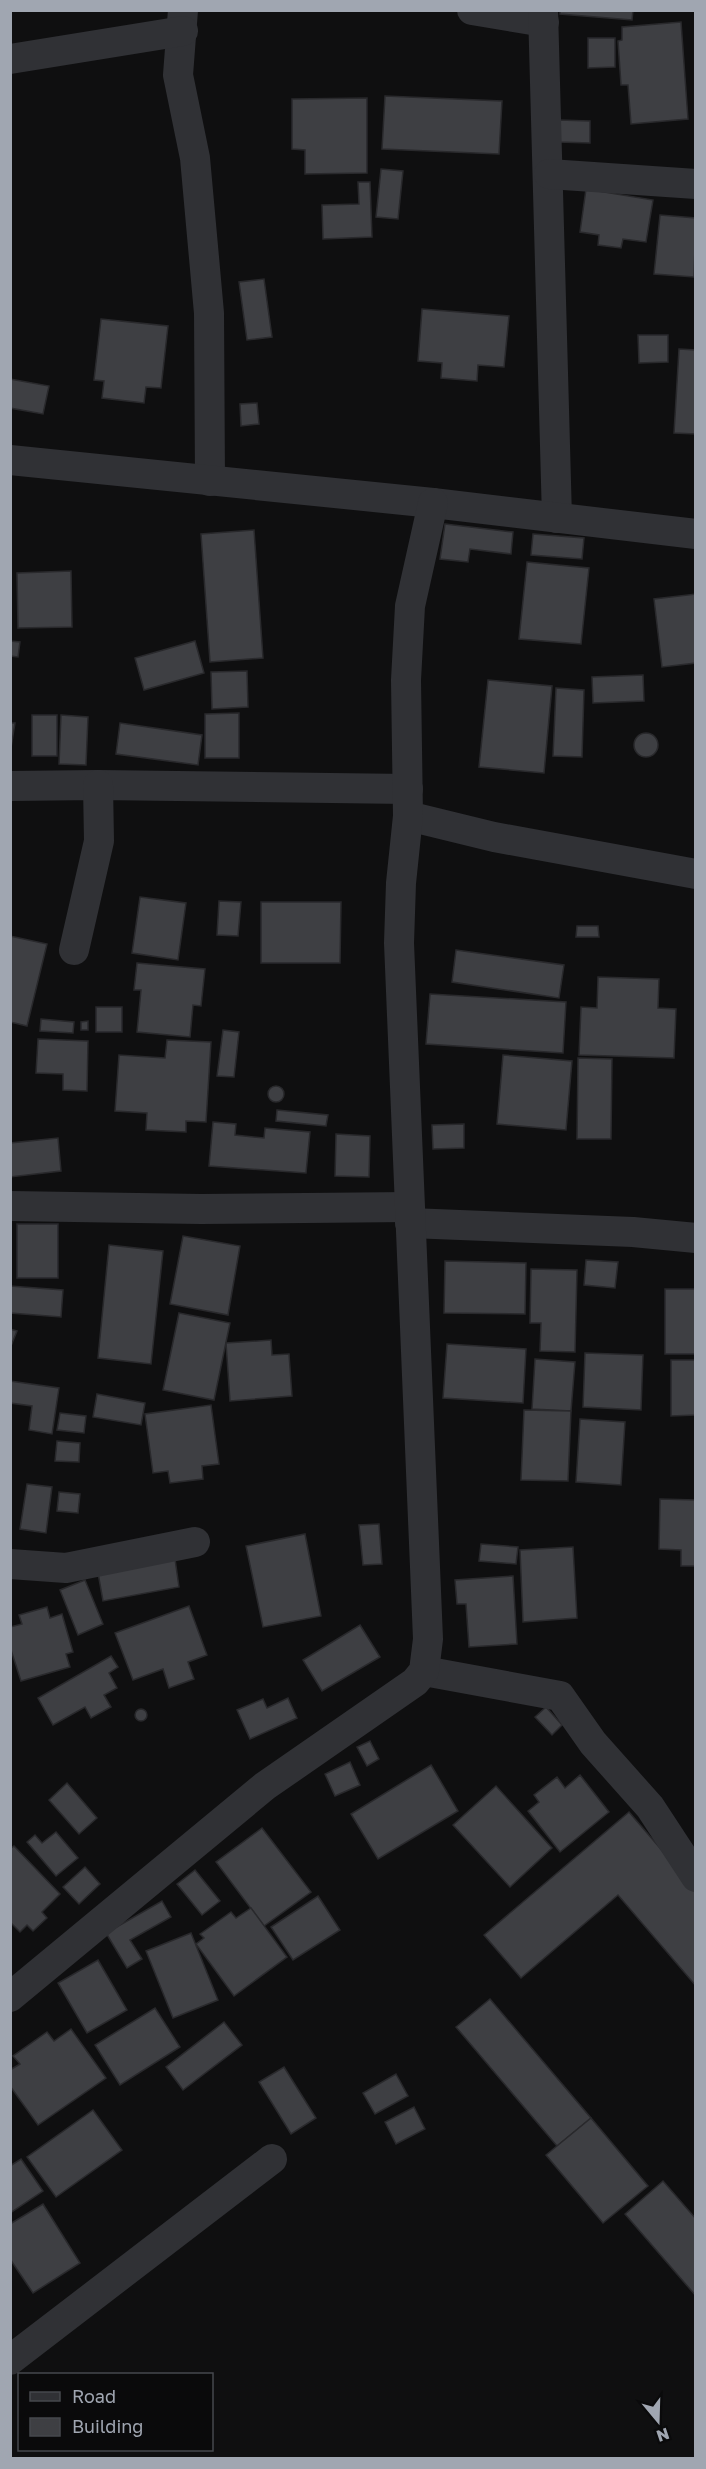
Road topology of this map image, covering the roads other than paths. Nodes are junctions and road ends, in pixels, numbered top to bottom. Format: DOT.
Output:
graph roads {
  1 [pos="472,10"];
  2 [pos="544,16"];
  3 [pos="183,21"];
  4 [pos="10,59"];
  5 [pos="549,174"];
  6 [pos="696,184"];
  7 [pos="10,460"];
  8 [pos="210,480"];
  9 [pos="433,503"];
  10 [pos="557,518"];
  11 [pos="696,534"];
  12 [pos="98,785"];
  13 [pos="10,786"];
  14 [pos="408,803"];
  15 [pos="696,874"];
  16 [pos="74,950"];
  17 [pos="10,1206"];
  18 [pos="410,1215"];
  19 [pos="696,1238"];
  20 [pos="195,1542"];
  21 [pos="10,1564"];
  22 [pos="424,1671"];
  23 [pos="696,1877"];
  24 [pos="10,1997"];
  25 [pos="272,2159"];
  26 [pos="10,2360"];
  1 -- 2 [label="street"];
  2 -- 5 [label="street"];
  3 -- 4 [label="street"];
  3 -- 8 [label="street"];
  5 -- 6 [label="street"];
  5 -- 10 [label="street"];
  7 -- 8 [label="street"];
  8 -- 9 [label="street"];
  9 -- 10 [label="street"];
  9 -- 14 [label="street"];
  10 -- 11 [label="street"];
  12 -- 13 [label="street"];
  12 -- 14 [label="street"];
  12 -- 16 [label="street"];
  14 -- 15 [label="street"];
  14 -- 18 [label="street"];
  17 -- 18 [label="street"];
  18 -- 19 [label="street"];
  18 -- 22 [label="street"];
  20 -- 21 [label="street"];
  22 -- 23 [label="street"];
  22 -- 24 [label="street"];
  25 -- 26 [label="street"];
}
